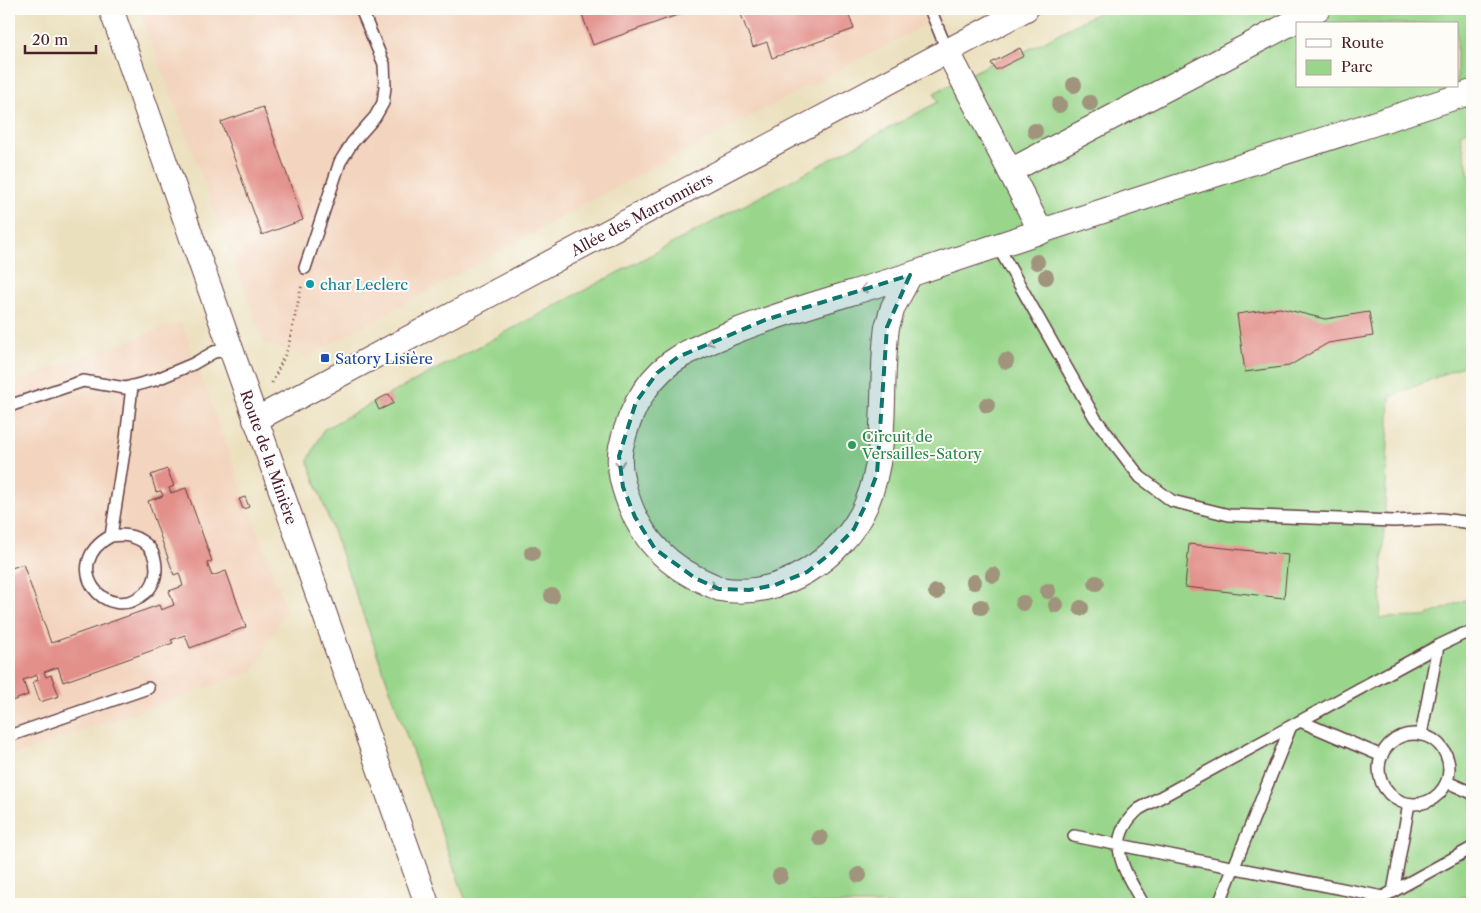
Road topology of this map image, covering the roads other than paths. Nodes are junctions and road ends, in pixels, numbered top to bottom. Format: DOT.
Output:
graph roads {
  1 [pos="110,9"];
  2 [pos="361,9"];
  3 [pos="930,9"];
  4 [pos="1026,9"];
  5 [pos="1318,9"];
  6 [pos="947,50"];
  7 [pos="1472,92"];
  8 [pos="1010,171"];
  9 [pos="1041,232"];
  10 [pos="996,245"];
  11 [pos="305,268"];
  12 [pos="910,275"];
  13 [pos="230,349"];
  14 [pos="132,386"];
  15 [pos="9,406"];
  16 [pos="256,420"];
  17 [pos="1472,523"];
  18 [pos="111,536"];
  19 [pos="1472,634"];
  20 [pos="1438,646"];
  21 [pos="148,688"];
  22 [pos="1295,724"];
  23 [pos="1421,735"];
  24 [pos="9,736"];
  25 [pos="1382,756"];
  26 [pos="1447,782"];
  27 [pos="1472,792"];
  28 [pos="1409,804"];
  29 [pos="1074,836"];
  30 [pos="1120,845"];
  31 [pos="1472,848"];
  32 [pos="1234,868"];
  33 [pos="1388,895"];
  34 [pos="427,904"];
  35 [pos="1143,904"];
  36 [pos="1219,904"];
  37 [pos="1370,904"];
  1 -- 13 [label="street, Route de la Minière"];
  2 -- 11 [label="lane"];
  3 -- 6 [label="lane"];
  4 -- 6 [label="street, Allée des Marronniers"];
  5 -- 8 [label="street"];
  6 -- 8 [label="street"];
  6 -- 16 [label="street, Allée des Marronniers"];
  7 -- 9 [label="street"];
  8 -- 9 [label="street"];
  9 -- 10 [label="street"];
  10 -- 12 [label="street"];
  10 -- 17 [label="lane"];
  12 -- 12 [label="street, one-way"];
  13 -- 14 [label="lane"];
  13 -- 16 [label="street, Route de la Minière"];
  14 -- 15 [label="lane"];
  14 -- 18 [label="lane"];
  16 -- 34 [label="street, Route de la Minière"];
  18 -- 18 [label="lane"];
  19 -- 20 [label="lane"];
  20 -- 22 [label="lane"];
  20 -- 23 [label="lane"];
  21 -- 24 [label="lane"];
  22 -- 25 [label="lane"];
  22 -- 30 [label="lane"];
  22 -- 32 [label="lane"];
  23 -- 25 [label="lane"];
  23 -- 26 [label="lane"];
  25 -- 28 [label="lane"];
  26 -- 27 [label="lane"];
  26 -- 28 [label="lane"];
  28 -- 33 [label="lane"];
  29 -- 30 [label="lane"];
  30 -- 32 [label="lane"];
  30 -- 35 [label="lane"];
  31 -- 33 [label="lane"];
  32 -- 33 [label="lane"];
  32 -- 36 [label="lane"];
  33 -- 37 [label="lane"];
}
